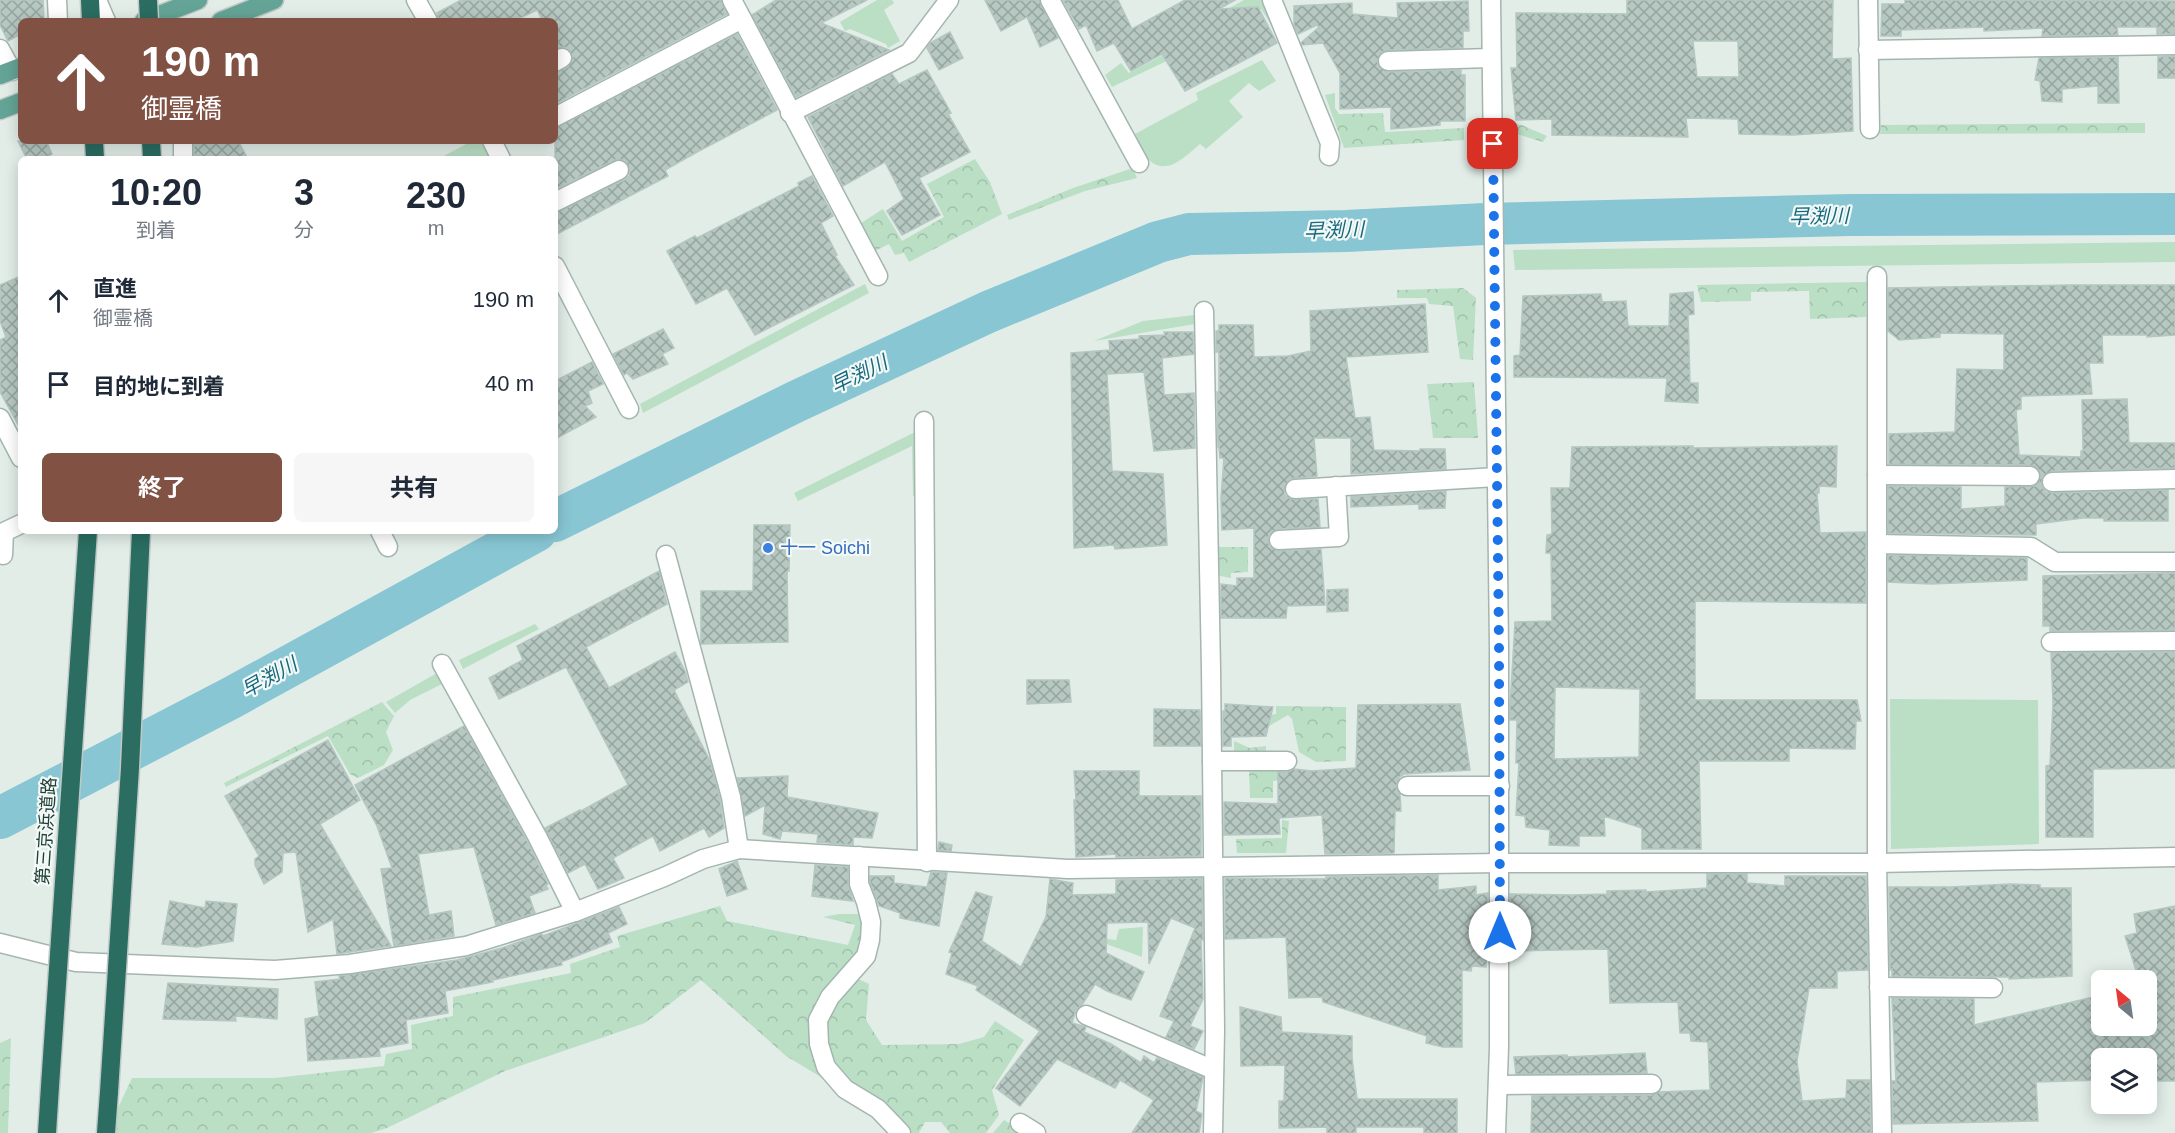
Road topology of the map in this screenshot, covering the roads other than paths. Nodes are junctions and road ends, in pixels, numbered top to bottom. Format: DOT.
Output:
graph roads {
  1 [pos="57,0"];
  2 [pos="90,0"];
  3 [pos="97,0"];
  4 [pos="148,0"];
  5 [pos="198,0"];
  6 [pos="274,0"];
  7 [pos="416,0"];
  8 [pos="732,0"];
  9 [pos="949,0"];
  10 [pos="1050,0"];
  11 [pos="1272,0"];
  12 [pos="1491,0"];
  13 [pos="1868,0"];
  14 [pos="58,18"];
  15 [pos="91,18"];
  16 [pos="105,18"];
  17 [pos="149,18"];
  18 [pos="152,18"];
  19 [pos="229,18"];
  20 [pos="426,18"];
  21 [pos="742,19"];
  22 [pos="2175,45"];
  23 [pos="0,49"];
  24 [pos="1868,50"];
  25 [pos="1491,58"];
  26 [pos="1388,61"];
  27 [pos="11,71"];
  28 [pos="18,103"];
  29 [pos="0,110"];
  30 [pos="790,112"];
  31 [pos="558,115"];
  32 [pos="1870,129"];
  33 [pos="1329,156"];
  34 [pos="1139,163"];
  35 [pos="619,170"];
  36 [pos="558,200"];
  37 [pos="558,272"];
  38 [pos="878,276"];
  39 [pos="1877,276"];
  40 [pos="1204,311"];
  41 [pos="629,409"];
  42 [pos="0,418"];
  43 [pos="924,421"];
  44 [pos="18,452"];
  45 [pos="1877,475"];
  46 [pos="2030,476"];
  47 [pos="1497,477"];
  48 [pos="2175,479"];
  49 [pos="2052,482"];
  50 [pos="1336,486"];
  51 [pos="1295,489"];
  52 [pos="18,525"];
  53 [pos="88,534"];
  54 [pos="141,534"];
  55 [pos="1279,540"];
  56 [pos="1877,544"];
  57 [pos="3,555"];
  58 [pos="666,555"];
  59 [pos="2175,562"];
  60 [pos="2175,640"];
  61 [pos="2051,642"];
  62 [pos="442,664"];
  63 [pos="1212,761"];
  64 [pos="1287,761"];
  65 [pos="1407,786"];
  66 [pos="1500,786"];
  67 [pos="739,849"];
  68 [pos="859,856"];
  69 [pos="2175,857"];
  70 [pos="927,862"];
  71 [pos="1877,862"];
  72 [pos="1500,863"];
  73 [pos="1212,867"];
  74 [pos="575,912"];
  75 [pos="0,943"];
  76 [pos="1879,987"];
  77 [pos="1993,988"];
  78 [pos="1086,1015"];
  79 [pos="1214,1070"];
  80 [pos="1652,1084"];
  81 [pos="1498,1085"];
  82 [pos="1020,1123"];
  83 [pos="47,1133"];
  84 [pos="106,1133"];
  85 [pos="900,1133"];
  86 [pos="1036,1133"];
  87 [pos="1213,1133"];
  88 [pos="1496,1133"];
  89 [pos="1882,1133"];
  1 -- 14 [label="street"];
  2 -- 15 [label="highway"];
  3 -- 16 [label="street"];
  4 -- 17 [label="highway, bridge"];
  5 -- 18 [label="main road"];
  6 -- 19 [label="main road"];
  7 -- 20 [label="street"];
  8 -- 21 [label="street"];
  9 -- 30 [label="street"];
  10 -- 34 [label="street"];
  11 -- 33 [label="street"];
  12 -- 25 [label="street"];
  13 -- 24 [label="street"];
  21 -- 30 [label="street"];
  21 -- 31 [label="street"];
  22 -- 24 [label="street"];
  23 -- 27 [label="street"];
  24 -- 32 [label="street"];
  25 -- 26 [label="street"];
  25 -- 47 [label="street"];
  28 -- 29 [label="main road"];
  30 -- 38 [label="street"];
  35 -- 36 [label="street"];
  37 -- 41 [label="street"];
  39 -- 45 [label="street"];
  40 -- 63 [label="street"];
  42 -- 44 [label="street"];
  43 -- 70 [label="street"];
  45 -- 46 [label="street"];
  45 -- 56 [label="street"];
  47 -- 50 [label="street"];
  47 -- 66 [label="street"];
  48 -- 49 [label="street"];
  50 -- 51 [label="street"];
  50 -- 55 [label="street"];
  52 -- 57 [label="street"];
  53 -- 83 [label="highway, 第三京浜道路, bridge"];
  54 -- 84 [label="highway, bridge"];
  56 -- 59 [label="street"];
  56 -- 71 [label="street"];
  58 -- 67 [label="street"];
  60 -- 61 [label="street"];
  62 -- 74 [label="street"];
  63 -- 64 [label="street"];
  63 -- 73 [label="street"];
  65 -- 66 [label="street"];
  66 -- 72 [label="street"];
  67 -- 68 [label="street"];
  67 -- 74 [label="street"];
  68 -- 70 [label="street"];
  68 -- 85 [label="street"];
  69 -- 71 [label="street"];
  70 -- 73 [label="street"];
  71 -- 72 [label="street"];
  71 -- 76 [label="street"];
  72 -- 73 [label="street"];
  72 -- 81 [label="street"];
  73 -- 79 [label="street"];
  74 -- 75 [label="street"];
  76 -- 77 [label="street"];
  76 -- 89 [label="street"];
  78 -- 79 [label="street"];
  79 -- 87 [label="street"];
  80 -- 81 [label="street"];
  81 -- 88 [label="street"];
  82 -- 86 [label="street"];
}
